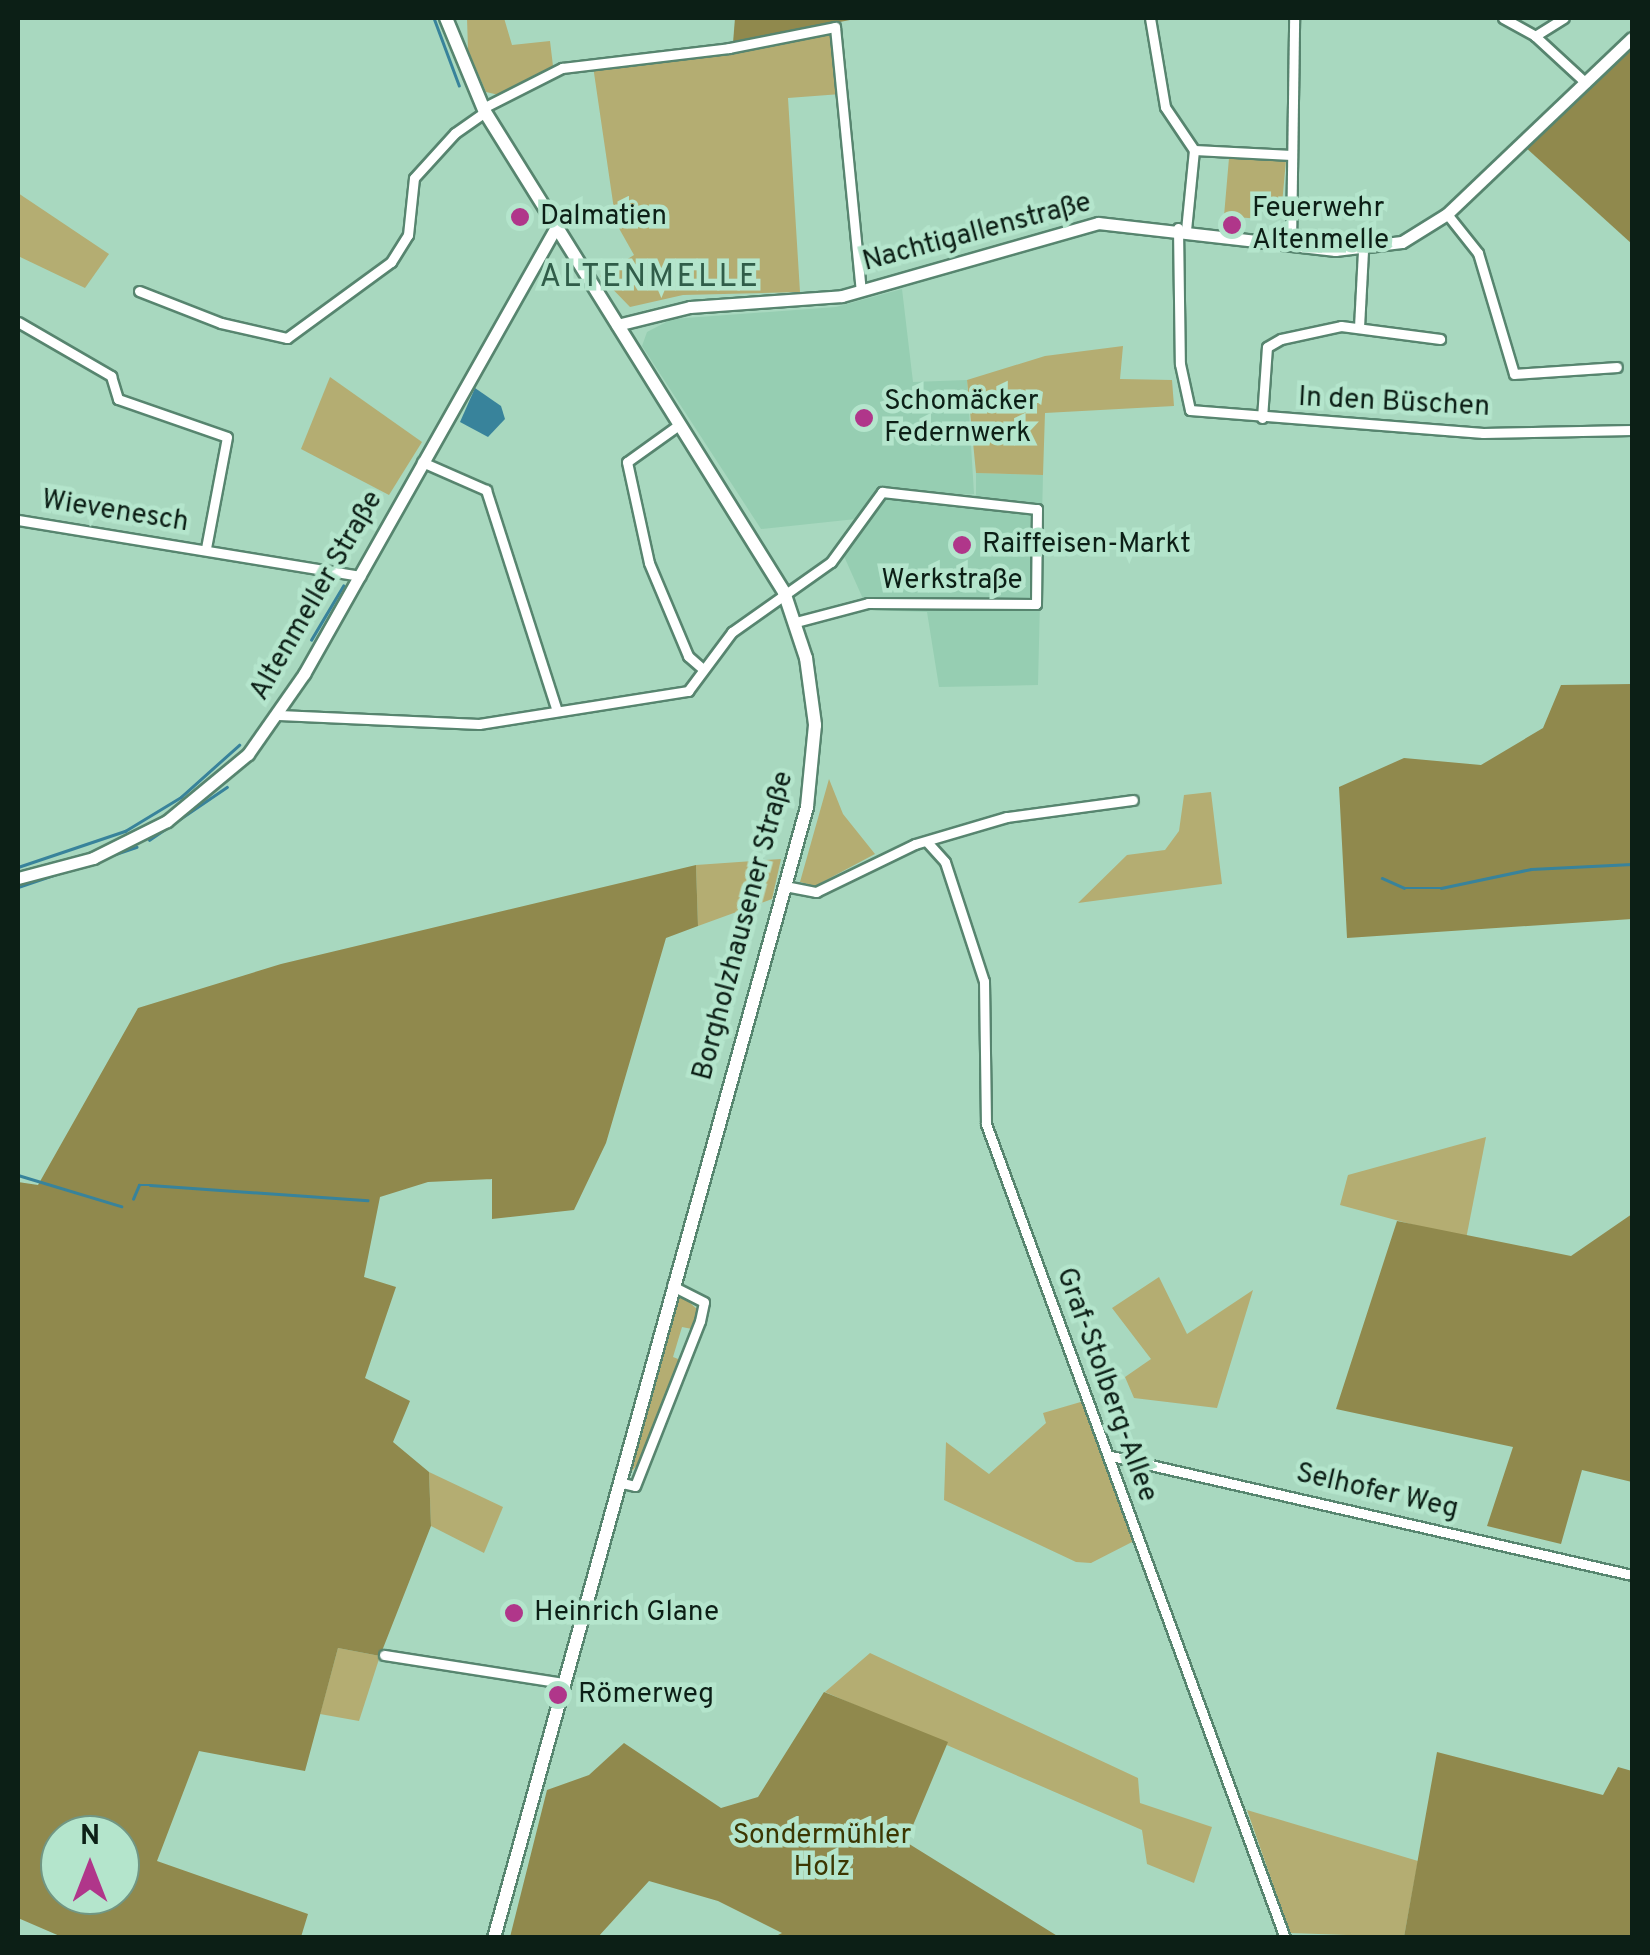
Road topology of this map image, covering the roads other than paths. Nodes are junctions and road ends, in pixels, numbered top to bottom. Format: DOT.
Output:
graph roads {
  1 [pos="446,18"];
  2 [pos="1150,18"];
  3 [pos="1294,18"];
  4 [pos="1503,18"];
  5 [pos="1564,18"];
  6 [pos="1535,36"];
  7 [pos="1632,38"];
  8 [pos="1586,83"];
  9 [pos="484,110"];
  10 [pos="1194,150"];
  11 [pos="1292,155"];
  12 [pos="1447,214"];
  13 [pos="554,228"];
  14 [pos="1182,229"];
  15 [pos="1291,245"];
  16 [pos="1363,250"];
  17 [pos="139,291"];
  18 [pos="861,291"];
  19 [pos="18,322"];
  20 [pos="617,325"];
  21 [pos="1359,327"];
  22 [pos="1440,339"];
  23 [pos="1617,368"];
  24 [pos="1262,418"];
  25 [pos="680,424"];
  26 [pos="1631,430"];
  27 [pos="422,462"];
  28 [pos="18,520"];
  29 [pos="206,548"];
  30 [pos="360,576"];
  31 [pos="784,592"];
  32 [pos="796,622"];
  33 [pos="702,668"];
  34 [pos="556,711"];
  35 [pos="278,715"];
  36 [pos="1133,800"];
  37 [pos="928,844"];
  38 [pos="18,878"];
  39 [pos="785,886"];
  40 [pos="672,1286"];
  41 [pos="1111,1456"];
  42 [pos="618,1482"];
  43 [pos="1632,1575"];
  44 [pos="384,1656"];
  45 [pos="562,1684"];
  46 [pos="494,1938"];
  47 [pos="1284,1938"];
  1 -- 9 [label="main road, Borgholzhausener Straße"];
  2 -- 10 [label="street"];
  3 -- 11 [label="street"];
  4 -- 6 [label="street"];
  5 -- 6 [label="street"];
  6 -- 8 [label="street"];
  7 -- 8 [label="street, Nachtigallenstraße"];
  8 -- 12 [label="street, Nachtigallenstraße"];
  9 -- 13 [label="main road, Borgholzhausener Straße"];
  9 -- 17 [label="street"];
  9 -- 18 [label="street"];
  10 -- 11 [label="street"];
  10 -- 14 [label="street"];
  11 -- 15 [label="street"];
  12 -- 16 [label="street, Nachtigallenstraße"];
  12 -- 23 [label="street"];
  13 -- 20 [label="main road, Borgholzhausener Straße"];
  13 -- 27 [label="street, Altenmeller Straße"];
  14 -- 15 [label="street, Nachtigallenstraße"];
  14 -- 18 [label="street, Nachtigallenstraße"];
  14 -- 24 [label="street"];
  15 -- 16 [label="street, Nachtigallenstraße"];
  16 -- 21 [label="street"];
  18 -- 20 [label="street, Nachtigallenstraße"];
  19 -- 29 [label="street, Wievenesch"];
  20 -- 25 [label="main road, Borgholzhausener Straße"];
  21 -- 22 [label="street, In den Büschen"];
  21 -- 24 [label="street, In den Büschen"];
  24 -- 26 [label="street, In den Büschen"];
  25 -- 31 [label="main road, Borgholzhausener Straße"];
  25 -- 33 [label="street"];
  27 -- 30 [label="street, Altenmeller Straße"];
  27 -- 34 [label="street"];
  28 -- 29 [label="street, Wievenesch"];
  29 -- 30 [label="street, Wievenesch"];
  30 -- 35 [label="street, Altenmeller Straße"];
  31 -- 32 [label="main road, Borgholzhausener Straße"];
  31 -- 32 [label="street, Werkstraße"];
  31 -- 33 [label="street"];
  32 -- 39 [label="main road, Borgholzhausener Straße"];
  33 -- 34 [label="street"];
  34 -- 35 [label="street"];
  35 -- 38 [label="street, Altenmeller Straße"];
  36 -- 37 [label="street"];
  37 -- 39 [label="street"];
  37 -- 41 [label="street, Graf-Stolberg-Allee"];
  39 -- 40 [label="main road, Borgholzhausener Straße"];
  40 -- 42 [label="main road, Borgholzhausener Straße"];
  40 -- 42 [label="street"];
  41 -- 43 [label="street, Selhofer Weg"];
  41 -- 47 [label="street, Graf-Stolberg-Allee"];
  42 -- 45 [label="main road, Borgholzhausener Straße"];
  44 -- 45 [label="street"];
  45 -- 46 [label="main road, Borgholzhausener Straße"];
}
